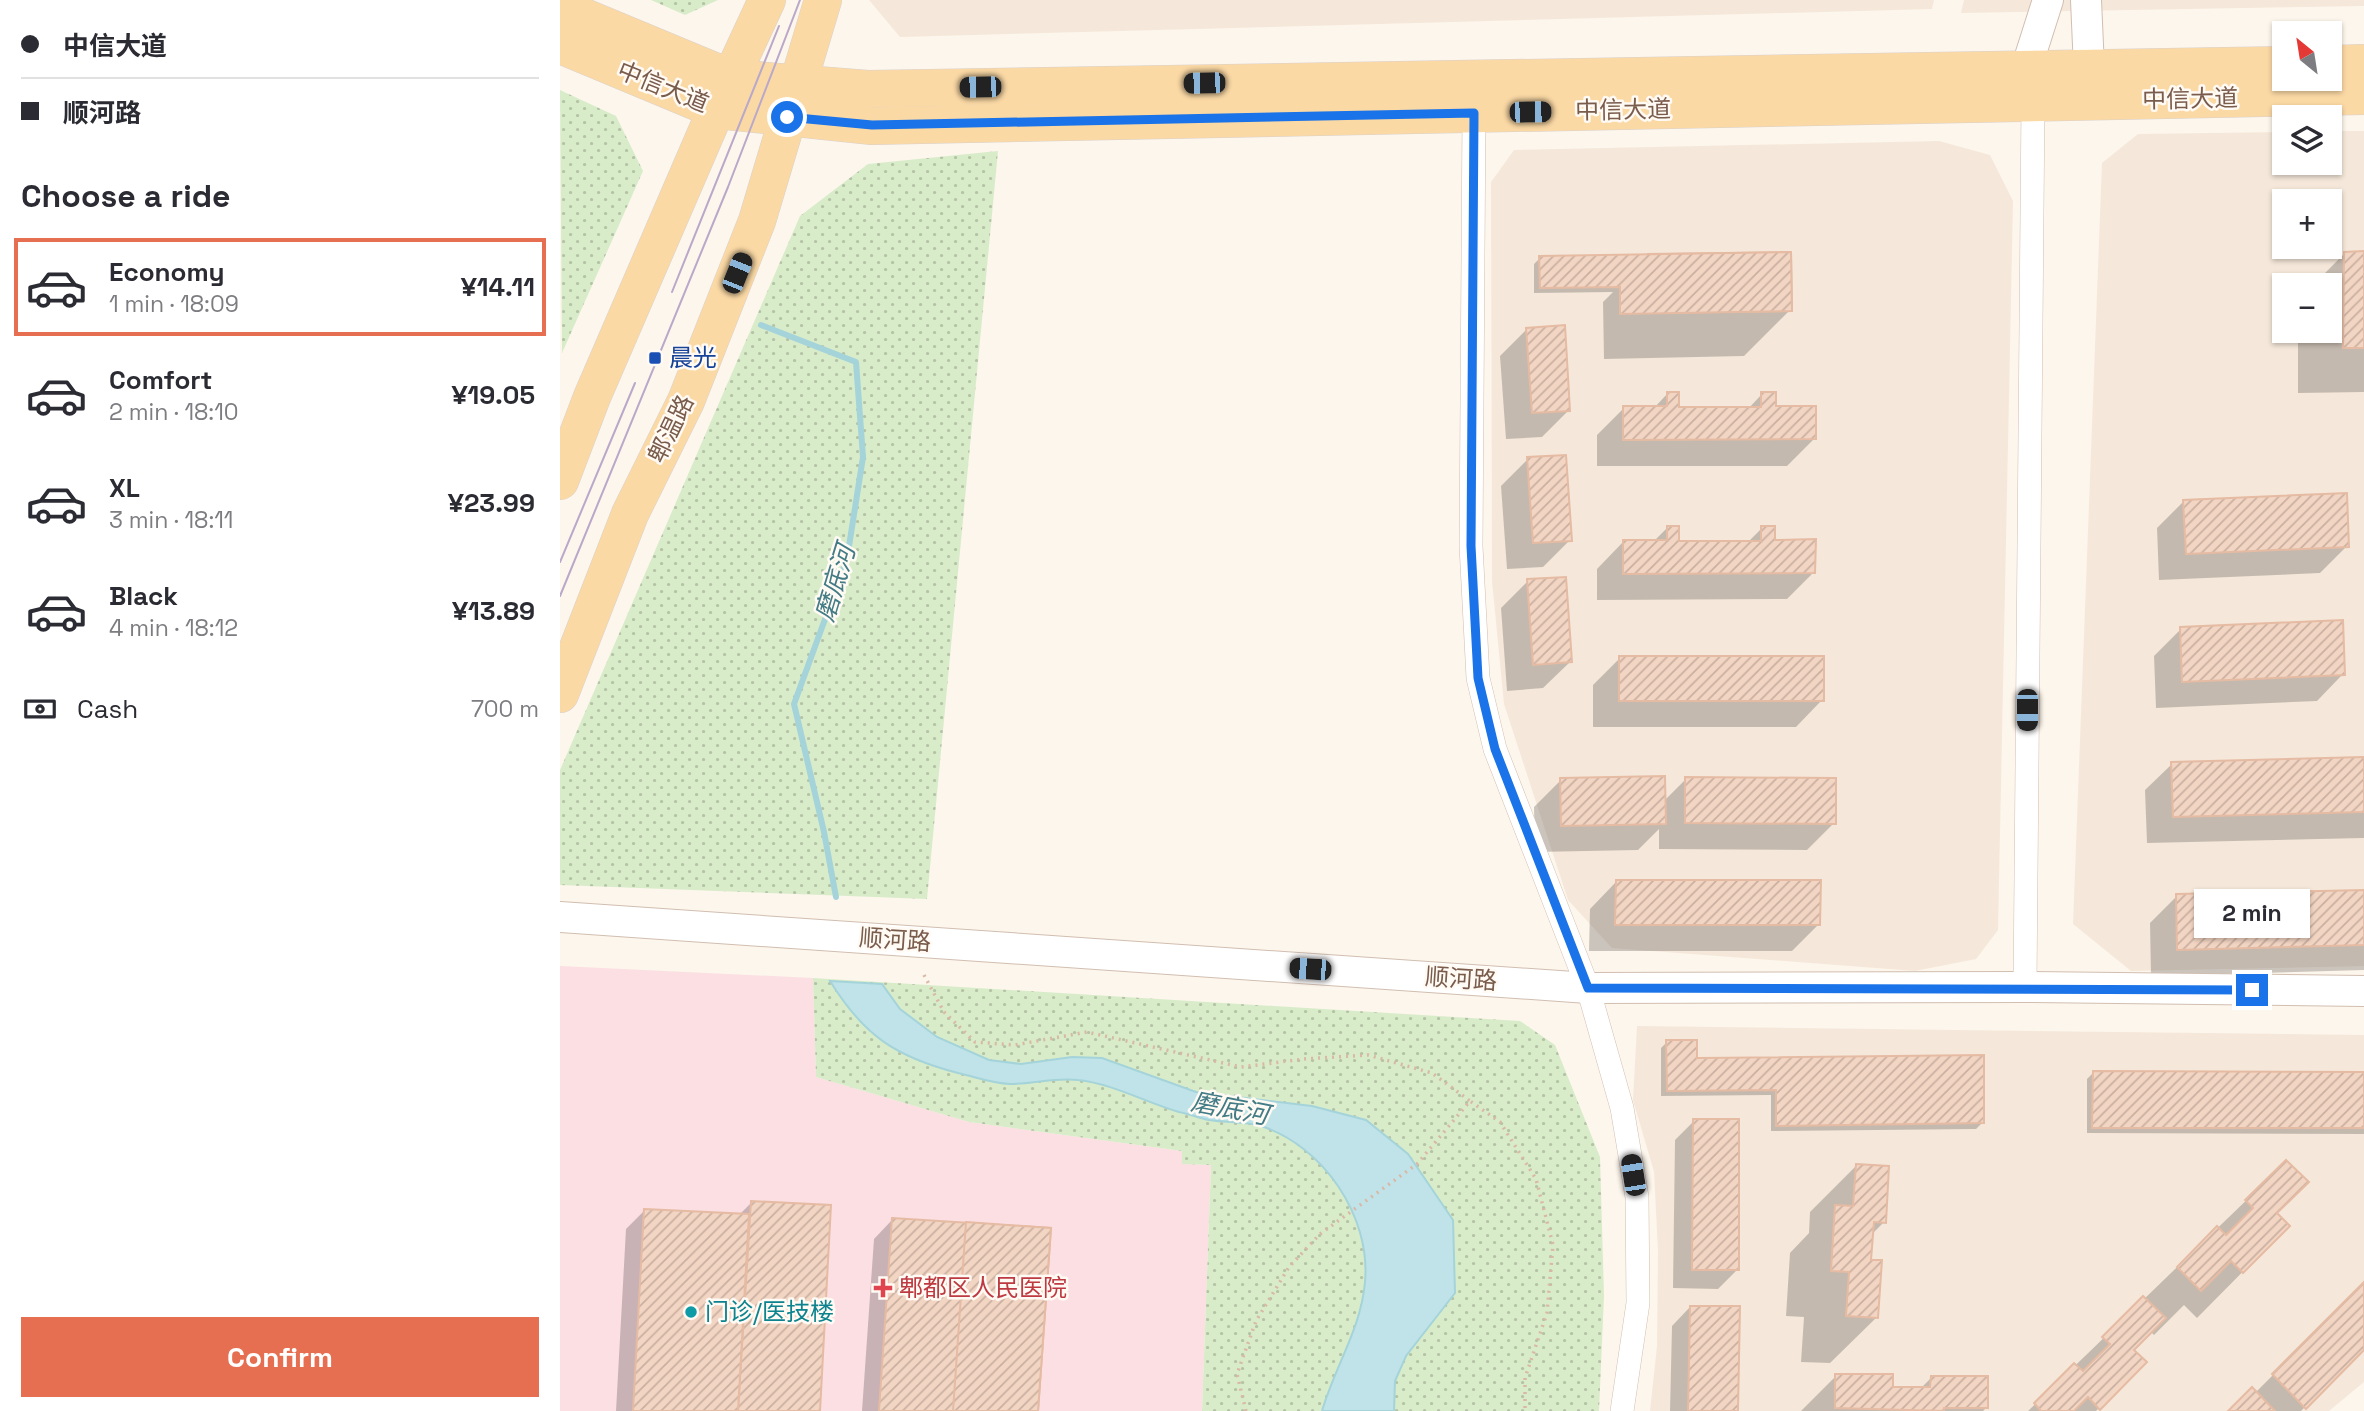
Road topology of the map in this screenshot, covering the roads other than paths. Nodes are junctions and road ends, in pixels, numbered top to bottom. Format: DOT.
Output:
graph roads {
  1 [pos="767,0"];
  2 [pos="823,0"];
  3 [pos="2048,0"];
  4 [pos="2086,0"];
  5 [pos="560,7"];
  6 [pos="560,44"];
  7 [pos="2364,63"];
  8 [pos="2342,64"];
  9 [pos="2272,65"];
  10 [pos="2089,68"];
  11 [pos="2029,86"];
  12 [pos="723,94"];
  13 [pos="2364,96"];
  14 [pos="792,100"];
  15 [pos="1474,113"];
  16 [pos="560,481"];
  17 [pos="560,694"];
  18 [pos="560,917"];
  19 [pos="2025,987"];
  20 [pos="1588,988"];
  21 [pos="2364,991"];
  22 [pos="1622,1411"];
  1 -- 12 [label="main road"];
  2 -- 14 [label="main road, 郫温路"];
  3 -- 11 [label="street"];
  4 -- 10 [label="street"];
  5 -- 12 [label="main road, 中信大道"];
  6 -- 12 [label="main road, 中信大道"];
  7 -- 8 [label="main road"];
  9 -- 10 [label="main road, 中信大道"];
  10 -- 11 [label="main road, 中信大道"];
  11 -- 13 [label="main road, 中信大道"];
  11 -- 14 [label="main road, 中信大道"];
  11 -- 15 [label="main road, 中信大道"];
  11 -- 19 [label="street"];
  12 -- 14 [label="main road, 中信大道"];
  12 -- 16 [label="main road"];
  14 -- 15 [label="main road, 中信大道"];
  14 -- 17 [label="main road, 郫温路"];
  15 -- 20 [label="street"];
  18 -- 20 [label="street, 顺河路"];
  19 -- 20 [label="street, 顺河路"];
  19 -- 21 [label="street, 顺河路"];
  20 -- 22 [label="street"];
}
